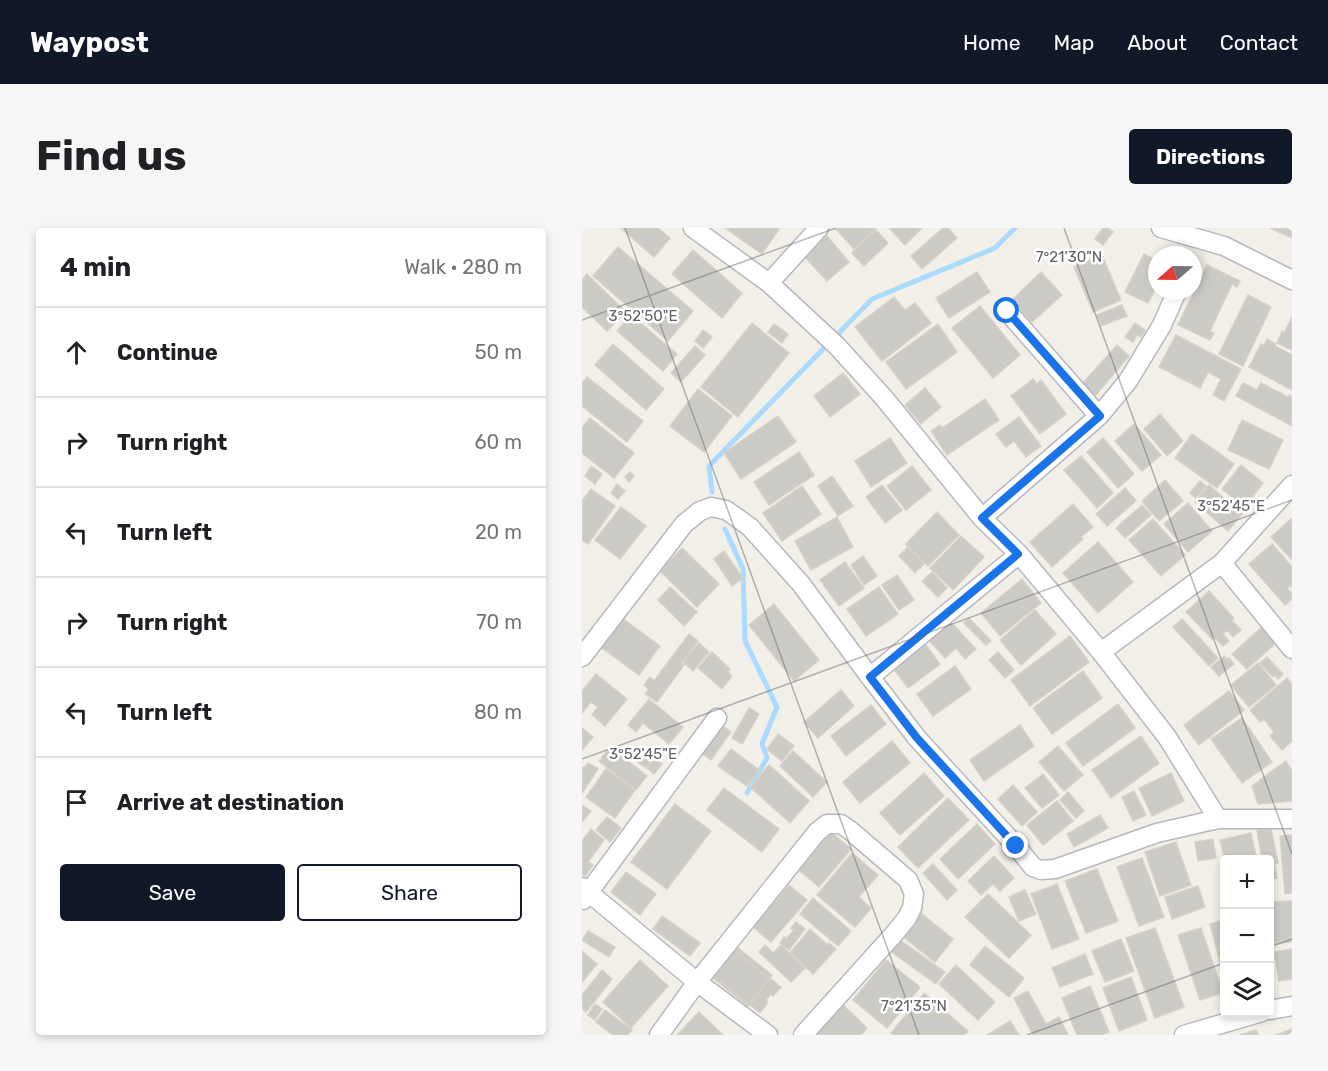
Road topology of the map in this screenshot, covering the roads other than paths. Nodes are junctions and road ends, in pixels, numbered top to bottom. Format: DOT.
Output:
graph roads {
  1 [pos="693,228"];
  2 [pos="819,228"];
  3 [pos="1161,228"];
  4 [pos="1190,246"];
  5 [pos="1202,246"];
  6 [pos="1292,280"];
  7 [pos="769,283"];
  8 [pos="1173,300"];
  9 [pos="1007,311"];
  10 [pos="1100,416"];
  11 [pos="1292,485"];
  12 [pos="982,518"];
  13 [pos="1018,554"];
  14 [pos="1222,563"];
  15 [pos="1292,649"];
  16 [pos="1101,652"];
  17 [pos="582,657"];
  18 [pos="870,677"];
  19 [pos="717,718"];
  20 [pos="1218,819"];
  21 [pos="1292,819"];
  22 [pos="584,894"];
  23 [pos="697,982"];
  24 [pos="1292,1006"];
  25 [pos="1274,1009"];
  26 [pos="1245,1017"];
  27 [pos="659,1035"];
  28 [pos="768,1035"];
  29 [pos="803,1035"];
  30 [pos="1184,1035"];
  1 -- 7 [label="street"];
  2 -- 7 [label="street"];
  3 -- 4 [label="street"];
  5 -- 6 [label="street"];
  7 -- 12 [label="street"];
  8 -- 10 [label="street"];
  9 -- 10 [label="street"];
  10 -- 12 [label="street"];
  11 -- 14 [label="street"];
  12 -- 13 [label="street"];
  13 -- 16 [label="street"];
  13 -- 18 [label="street"];
  14 -- 15 [label="street"];
  14 -- 16 [label="street"];
  16 -- 20 [label="street"];
  17 -- 18 [label="street"];
  18 -- 20 [label="street"];
  19 -- 22 [label="street"];
  20 -- 21 [label="street"];
  22 -- 23 [label="street"];
  23 -- 27 [label="street"];
  23 -- 28 [label="street"];
  23 -- 29 [label="street"];
  24 -- 25 [label="street"];
  26 -- 30 [label="street"];
}
